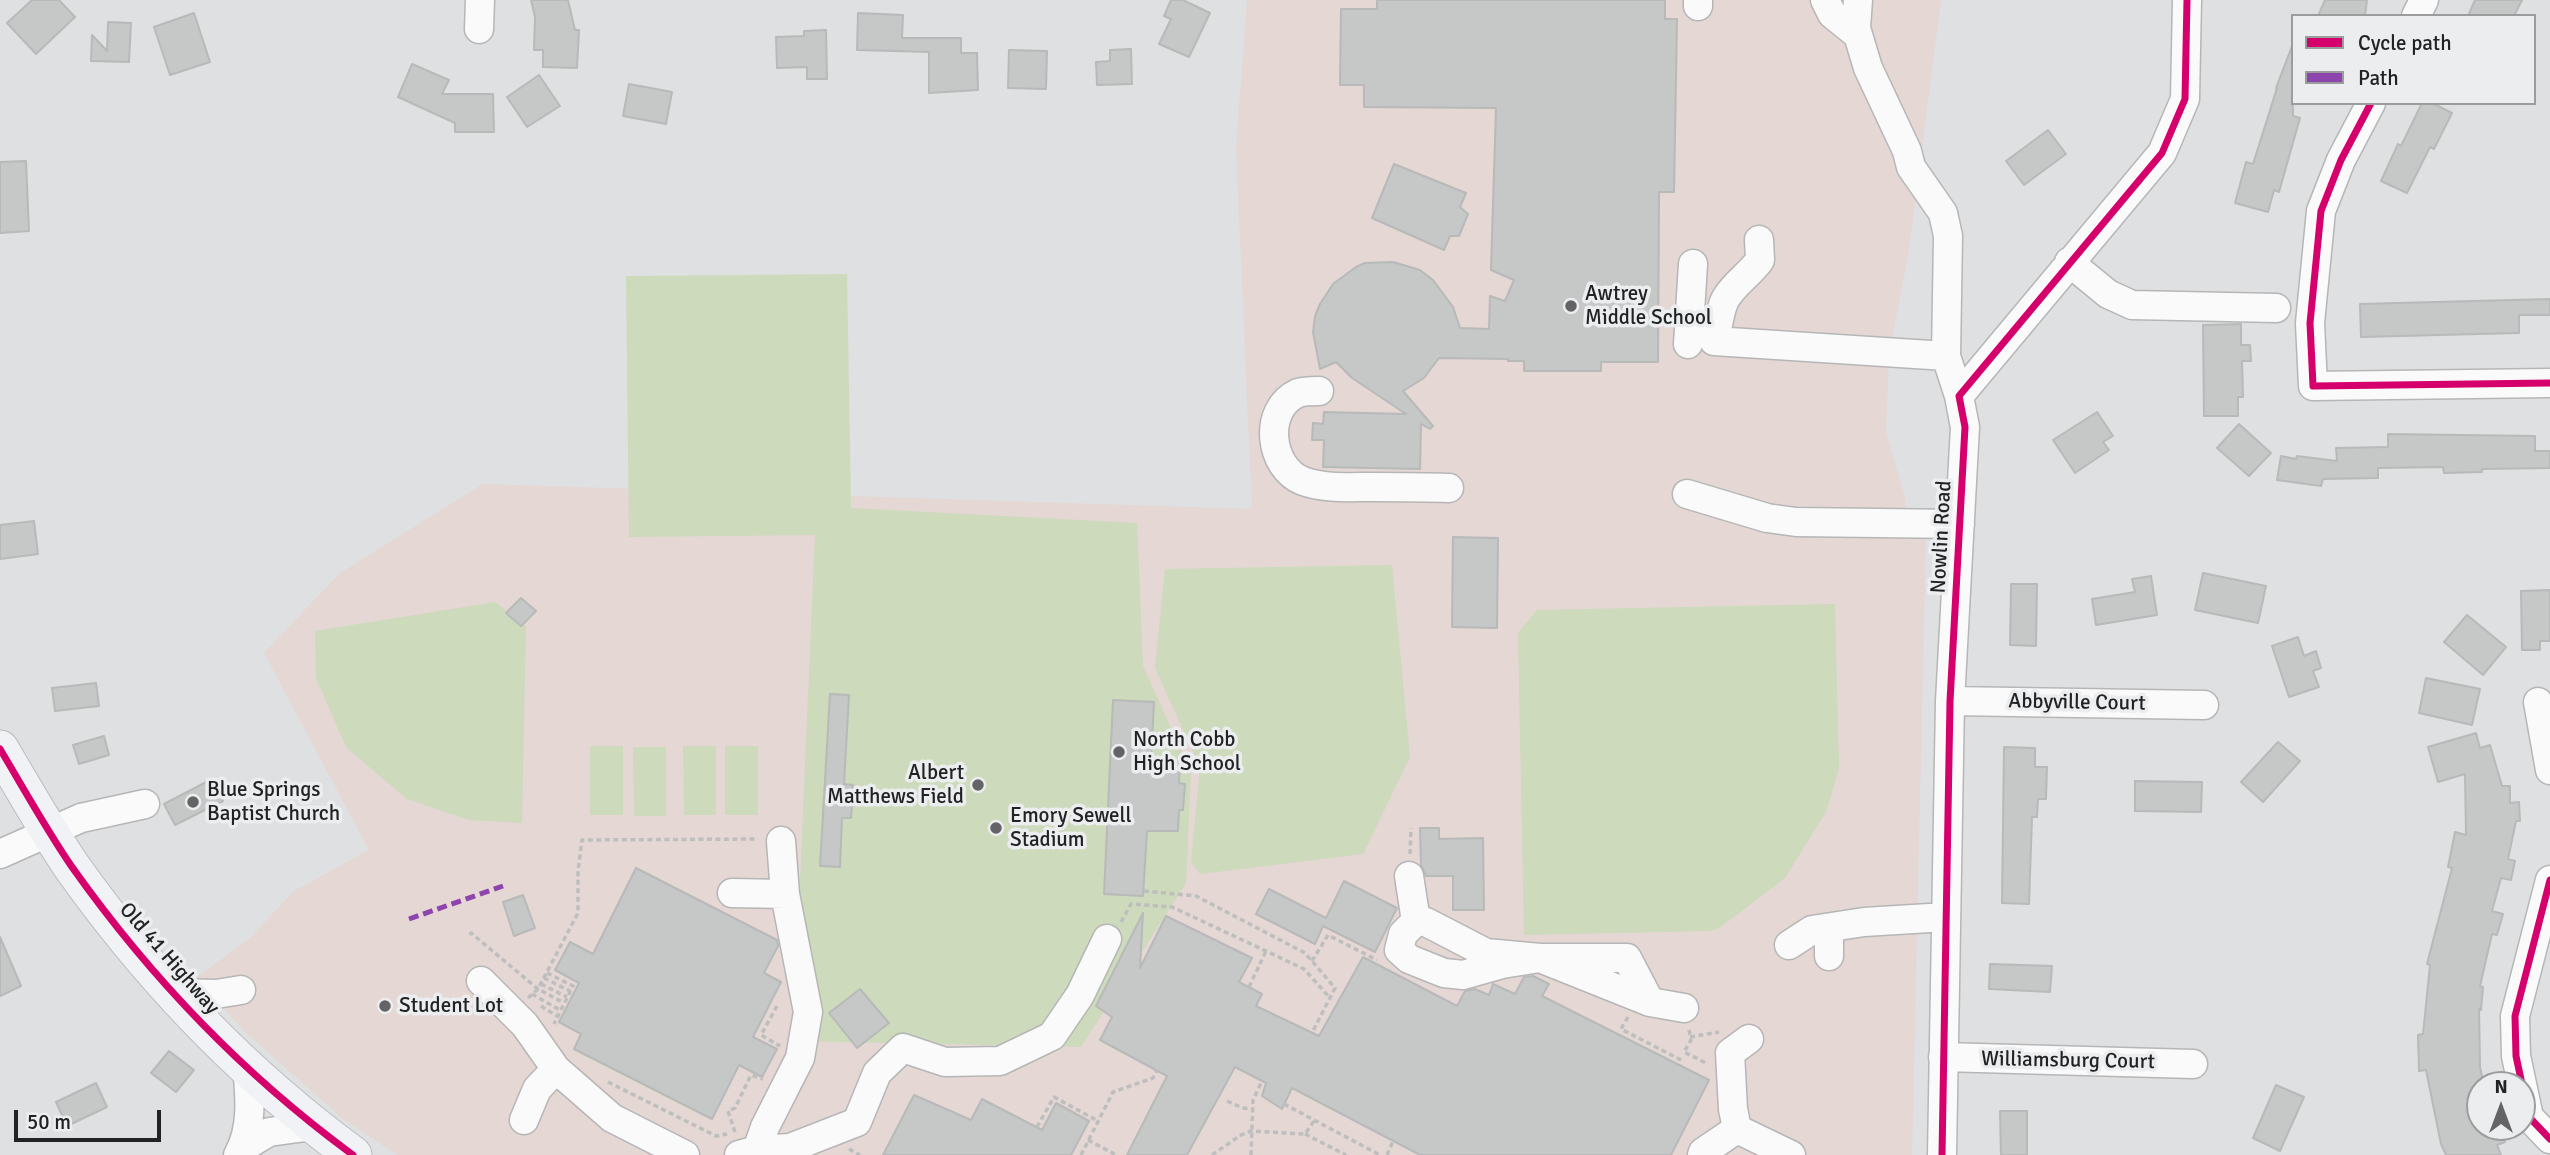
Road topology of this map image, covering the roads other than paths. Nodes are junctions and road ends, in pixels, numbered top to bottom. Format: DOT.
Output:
graph roads {
  1 [pos="480,0"];
  2 [pos="1825,0"];
  3 [pos="1858,0"];
  4 [pos="2187,0"];
  5 [pos="479,29"];
  6 [pos="1858,35"];
  7 [pos="2370,105"];
  8 [pos="1759,240"];
  9 [pos="2069,262"];
  10 [pos="1693,264"];
  11 [pos="2276,308"];
  12 [pos="1688,344"];
  13 [pos="1946,356"];
  14 [pos="2550,383"];
  15 [pos="1319,391"];
  16 [pos="1959,396"];
  17 [pos="1448,488"];
  18 [pos="1687,494"];
  19 [pos="1960,524"];
  20 [pos="1950,701"];
  21 [pos="2538,702"];
  22 [pos="2204,705"];
  23 [pos="0,749"];
  24 [pos="2550,770"];
  25 [pos="145,804"];
  26 [pos="49,832"];
  27 [pos="775,839"];
  28 [pos="0,854"];
  29 [pos="1409,876"];
  30 [pos="2550,880"];
  31 [pos="732,892"];
  32 [pos="785,894"];
  33 [pos="1946,917"];
  34 [pos="1416,921"];
  35 [pos="1829,928"];
  36 [pos="1107,939"];
  37 [pos="1789,945"];
  38 [pos="1829,956"];
  39 [pos="1540,958"];
  40 [pos="481,981"];
  41 [pos="172,993"];
  42 [pos="1684,1008"];
  43 [pos="210,1033"];
  44 [pos="1737,1036"];
  45 [pos="1943,1057"];
  46 [pos="2193,1064"];
  47 [pos="247,1067"];
  48 [pos="556,1069"];
  49 [pos="524,1120"];
  50 [pos="313,1126"];
  51 [pos="1737,1129"];
  52 [pos="2550,1139"];
  53 [pos="240,1152"];
  54 [pos="748,1152"];
  55 [pos="353,1155"];
  56 [pos="685,1155"];
  57 [pos="1702,1155"];
  58 [pos="1791,1155"];
  59 [pos="1942,1155"];
  1 -- 5 [label="street"];
  2 -- 6 [label="street"];
  3 -- 6 [label="street, Nowlin Road"];
  4 -- 9 [label="street"];
  6 -- 13 [label="street, Nowlin Road"];
  7 -- 14 [label="street"];
  8 -- 13 [label="street"];
  9 -- 11 [label="street"];
  9 -- 16 [label="street"];
  10 -- 12 [label="street"];
  13 -- 16 [label="street, Nowlin Road"];
  15 -- 17 [label="street"];
  16 -- 19 [label="street, Nowlin Road"];
  18 -- 19 [label="street"];
  19 -- 20 [label="street, Nowlin Road"];
  20 -- 22 [label="street, Abbyville Court"];
  20 -- 33 [label="street, Nowlin Road"];
  21 -- 24 [label="street"];
  23 -- 26 [label="main road, Old 41 Highway"];
  25 -- 26 [label="street"];
  26 -- 28 [label="street"];
  26 -- 41 [label="main road, Old 41 Highway"];
  27 -- 32 [label="street"];
  29 -- 34 [label="street"];
  30 -- 52 [label="street"];
  31 -- 32 [label="street"];
  32 -- 54 [label="street"];
  33 -- 35 [label="street"];
  33 -- 45 [label="street, Nowlin Road"];
  34 -- 39 [label="street"];
  34 -- 39 [label="street"];
  35 -- 37 [label="street"];
  35 -- 38 [label="street"];
  36 -- 54 [label="street"];
  39 -- 42 [label="street"];
  40 -- 48 [label="street"];
  41 -- 43 [label="main road, Old 41 Highway"];
  41 -- 43 [label="street"];
  43 -- 47 [label="main road, Old 41 Highway"];
  44 -- 51 [label="street"];
  45 -- 46 [label="street, Williamsburg Court"];
  45 -- 59 [label="street, Nowlin Road"];
  47 -- 50 [label="main road, Old 41 Highway"];
  47 -- 53 [label="street"];
  48 -- 49 [label="street"];
  48 -- 56 [label="street"];
  50 -- 53 [label="street"];
  50 -- 55 [label="main road, Old 41 Highway"];
  51 -- 57 [label="street"];
  51 -- 58 [label="street"];
}
